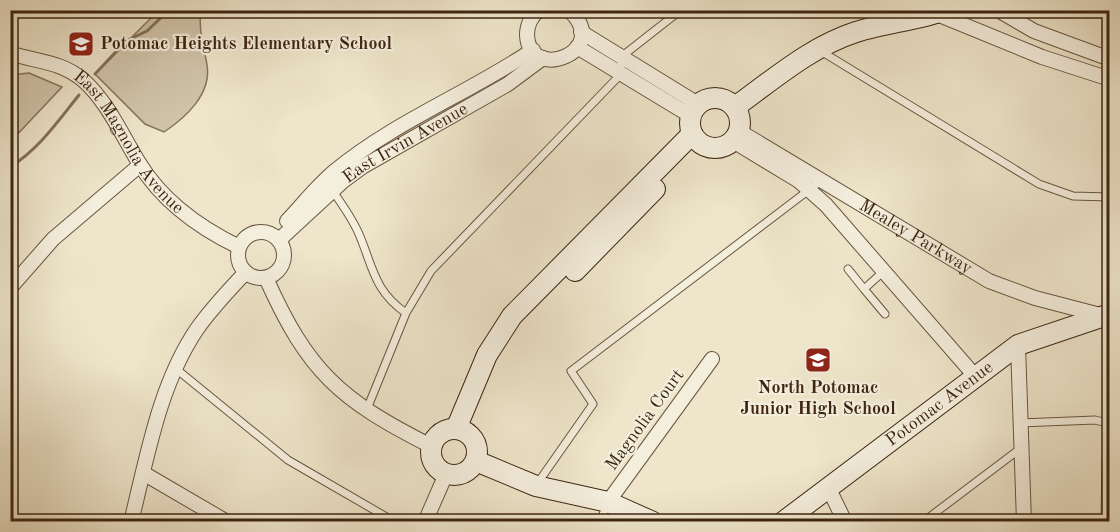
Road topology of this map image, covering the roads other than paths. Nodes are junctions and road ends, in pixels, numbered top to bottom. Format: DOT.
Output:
graph roads {
  1 [pos="569,10"];
  2 [pos="681,10"];
  3 [pos="998,10"];
  4 [pos="533,12"];
  5 [pos="941,12"];
  6 [pos="582,32"];
  7 [pos="578,47"];
  8 [pos="816,49"];
  9 [pos="10,53"];
  10 [pos="538,54"];
  11 [pos="621,57"];
  12 [pos="1110,59"];
  13 [pos="621,74"];
  14 [pos="1110,79"];
  15 [pos="735,107"];
  16 [pos="695,124"];
  17 [pos="736,136"];
  18 [pos="140,165"];
  19 [pos="822,180"];
  20 [pos="329,186"];
  21 [pos="810,190"];
  22 [pos="1110,197"];
  23 [pos="276,238"];
  24 [pos="238,247"];
  25 [pos="848,269"];
  26 [pos="884,271"];
  27 [pos="245,273"];
  28 [pos="266,278"];
  29 [pos="10,288"];
  30 [pos="864,289"];
  31 [pos="406,313"];
  32 [pos="885,314"];
  33 [pos="1107,315"];
  34 [pos="1018,345"];
  35 [pos="712,359"];
  36 [pos="175,369"];
  37 [pos="975,376"];
  38 [pos="366,411"];
  39 [pos="1020,423"];
  40 [pos="1110,428"];
  41 [pos="462,431"];
  42 [pos="431,446"];
  43 [pos="1021,448"];
  44 [pos="1110,450"];
  45 [pos="476,461"];
  46 [pos="143,473"];
  47 [pos="446,474"];
  48 [pos="536,486"];
  49 [pos="828,487"];
  50 [pos="608,502"];
  51 [pos="1110,519"];
  52 [pos="427,520"];
  53 [pos="1104,521"];
  54 [pos="131,522"];
  55 [pos="227,522"];
  56 [pos="395,522"];
  57 [pos="596,522"];
  58 [pos="653,522"];
  59 [pos="783,522"];
  60 [pos="845,522"];
  61 [pos="923,522"];
  62 [pos="1024,522"];
  1 -- 6 [label="street"];
  2 -- 11 [label="lane"];
  3 -- 12 [label="street"];
  4 -- 10 [label="street"];
  5 -- 8 [label="street"];
  5 -- 14 [label="street"];
  6 -- 7 [label="street"];
  6 -- 11 [label="street"];
  7 -- 10 [label="street"];
  7 -- 13 [label="street"];
  8 -- 15 [label="street"];
  8 -- 22 [label="lane"];
  9 -- 18 [label="street, East Magnolia Avenue"];
  10 -- 20 [label="street, East Irvin Avenue"];
  11 -- 13 [label="lane"];
  11 -- 16 [label="street"];
  13 -- 16 [label="street"];
  13 -- 31 [label="lane"];
  15 -- 16 [label="street"];
  15 -- 17 [label="street"];
  16 -- 17 [label="street"];
  16 -- 41 [label="street"];
  17 -- 19 [label="street, Mealey Parkway"];
  17 -- 21 [label="street, Mealey Parkway"];
  18 -- 24 [label="street, East Magnolia Avenue"];
  18 -- 29 [label="street"];
  19 -- 21 [label="lane"];
  19 -- 33 [label="street, Mealey Parkway"];
  20 -- 23 [label="street, East Irvin Avenue"];
  20 -- 31 [label="lane"];
  21 -- 26 [label="street, Mealey Parkway"];
  21 -- 48 [label="lane"];
  23 -- 24 [label="street"];
  23 -- 28 [label="street"];
  24 -- 27 [label="street"];
  25 -- 30 [label="lane"];
  26 -- 30 [label="lane"];
  26 -- 37 [label="street, Mealey Parkway"];
  27 -- 28 [label="street"];
  27 -- 36 [label="street"];
  28 -- 38 [label="street"];
  30 -- 32 [label="lane"];
  31 -- 38 [label="lane"];
  33 -- 34 [label="street, Potomac Avenue"];
  34 -- 37 [label="street, Potomac Avenue"];
  34 -- 39 [label="street"];
  35 -- 50 [label="street, Magnolia Court"];
  36 -- 46 [label="street"];
  36 -- 56 [label="lane"];
  37 -- 49 [label="street, Potomac Avenue"];
  38 -- 42 [label="street"];
  39 -- 40 [label="lane"];
  39 -- 43 [label="street"];
  41 -- 42 [label="street"];
  41 -- 45 [label="street"];
  42 -- 47 [label="street"];
  43 -- 61 [label="lane"];
  43 -- 62 [label="street"];
  44 -- 53 [label="lane"];
  45 -- 47 [label="street"];
  45 -- 48 [label="street"];
  46 -- 54 [label="street"];
  46 -- 55 [label="street"];
  47 -- 52 [label="street"];
  48 -- 50 [label="street"];
  49 -- 59 [label="street, Potomac Avenue"];
  49 -- 60 [label="street"];
  50 -- 57 [label="lane"];
  50 -- 58 [label="street"];
  51 -- 53 [label="street"];
}
